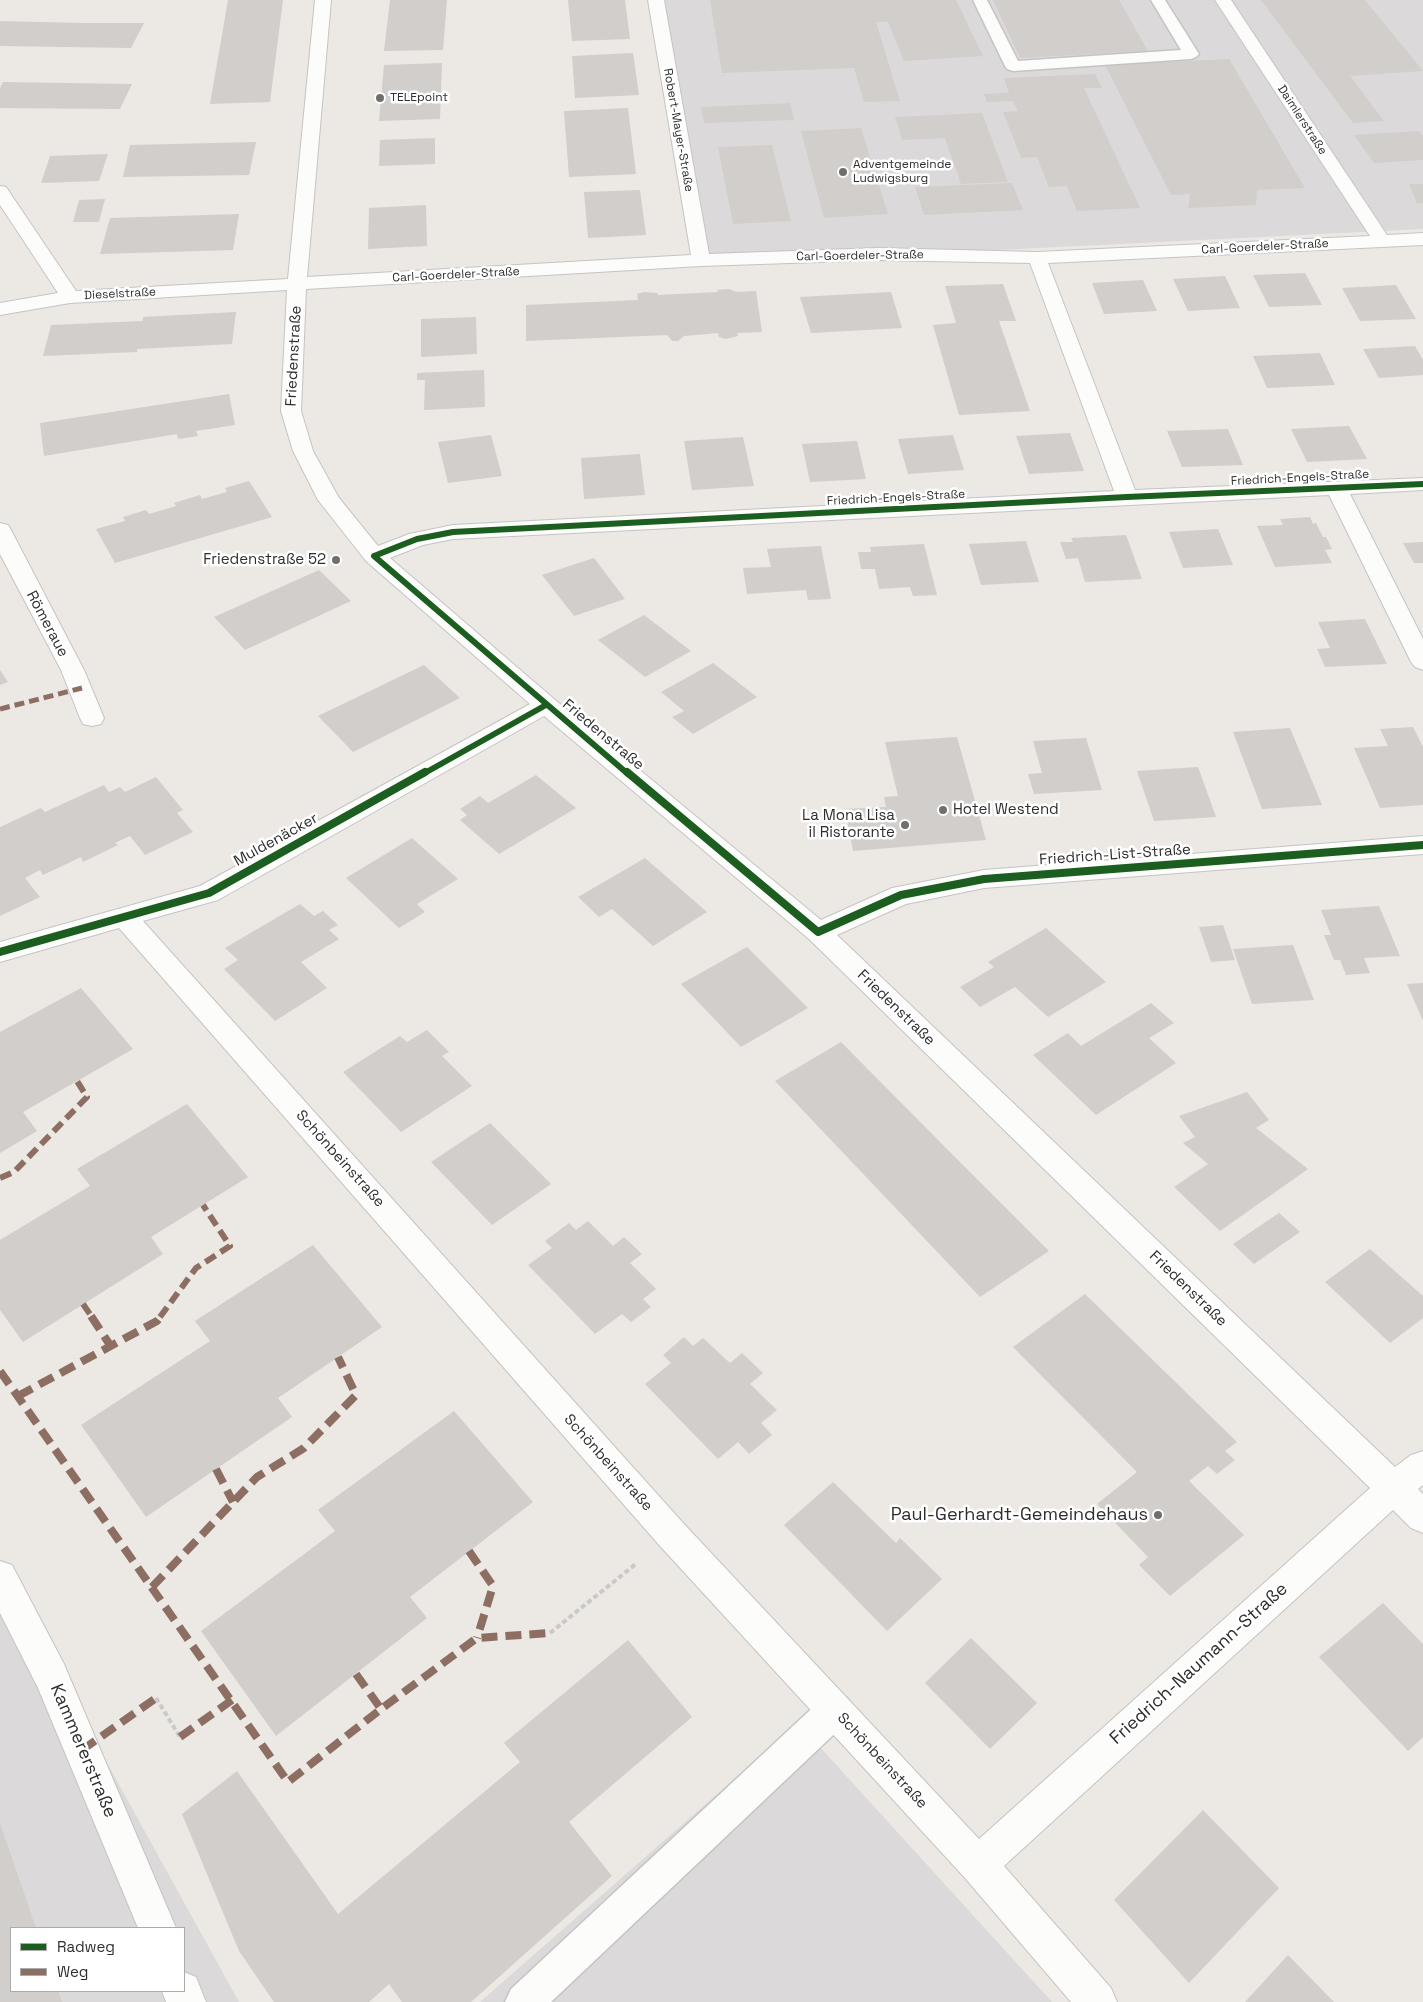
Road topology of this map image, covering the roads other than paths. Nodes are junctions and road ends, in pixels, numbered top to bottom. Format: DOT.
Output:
graph roads {
  1 [pos="323,0"];
  2 [pos="656,0"];
  3 [pos="980,0"];
  4 [pos="1158,0"];
  5 [pos="1223,0"];
  6 [pos="0,191"];
  7 [pos="1423,239"];
  8 [pos="1382,241"];
  9 [pos="1037,258"];
  10 [pos="701,260"];
  11 [pos="297,285"];
  12 [pos="70,297"];
  13 [pos="0,309"];
  14 [pos="1423,484"];
  15 [pos="1336,487"];
  16 [pos="1127,497"];
  17 [pos="0,530"];
  18 [pos="5,556"];
  19 [pos="374,556"];
  20 [pos="1423,662"];
  21 [pos="546,705"];
  22 [pos="92,718"];
  23 [pos="1423,845"];
  24 [pos="125,918"];
  25 [pos="818,932"];
  26 [pos="0,952"];
  27 [pos="1423,1466"];
  28 [pos="1393,1488"];
  29 [pos="1423,1517"];
  30 [pos="0,1577"];
  31 [pos="835,1710"];
  32 [pos="978,1865"];
  33 [pos="157,1927"];
  34 [pos="524,2002"];
  35 [pos="1097,2002"];
  1 -- 11 [label="street, Friedenstraße"];
  2 -- 10 [label="street, Robert-Mayer-Straße"];
  3 -- 4 [label="lane"];
  5 -- 8 [label="street, Daimlerstraße"];
  6 -- 12 [label="street, Dieselstraße"];
  7 -- 8 [label="street, Carl-Goerdeler-Straße"];
  8 -- 9 [label="street, Carl-Goerdeler-Straße"];
  9 -- 10 [label="street, Carl-Goerdeler-Straße"];
  9 -- 16 [label="street"];
  10 -- 11 [label="street, Carl-Goerdeler-Straße"];
  11 -- 12 [label="street, Dieselstraße"];
  11 -- 19 [label="street, Friedenstraße"];
  12 -- 13 [label="street"];
  14 -- 15 [label="street, Friedrich-Engels-Straße"];
  15 -- 16 [label="street, Friedrich-Engels-Straße"];
  15 -- 20 [label="street"];
  16 -- 19 [label="street, Friedrich-Engels-Straße"];
  17 -- 18 [label="street, Römeraue"];
  18 -- 22 [label="street, Römeraue"];
  19 -- 21 [label="street, Friedenstraße"];
  21 -- 24 [label="street, Muldenäcker"];
  21 -- 25 [label="street, Friedenstraße"];
  23 -- 25 [label="street, Friedrich-List-Straße"];
  24 -- 26 [label="street, Muldenäcker"];
  24 -- 31 [label="street, Schönbeinstraße"];
  25 -- 28 [label="street, Friedenstraße"];
  27 -- 28 [label="street, Friedrich-Naumann-Straße"];
  28 -- 29 [label="street, Friedenstraße"];
  28 -- 32 [label="street, Friedrich-Naumann-Straße"];
  30 -- 33 [label="street, Kammererstraße"];
  31 -- 32 [label="street, Schönbeinstraße"];
  31 -- 34 [label="lane"];
  32 -- 35 [label="street, Schönbeinstraße"];
}
